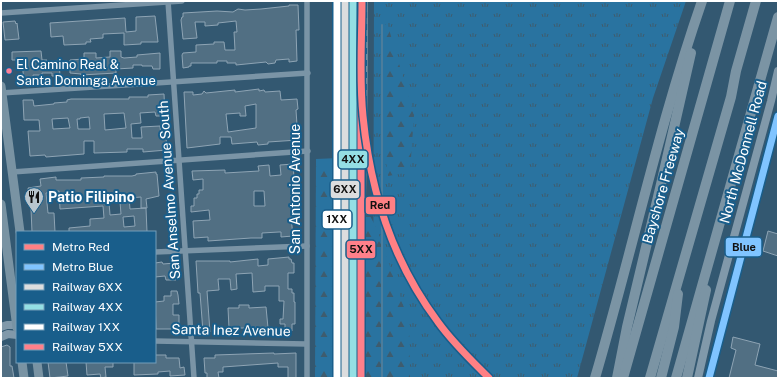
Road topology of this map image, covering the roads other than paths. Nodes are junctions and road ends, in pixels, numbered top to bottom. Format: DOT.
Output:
graph roads {
  1 [pos="168,1"];
  2 [pos="182,1"];
  3 [pos="307,1"];
  4 [pos="702,1"];
  5 [pos="730,1"];
  6 [pos="756,1"];
  7 [pos="1,12"];
  8 [pos="697,16"];
  9 [pos="778,17"];
  10 [pos="778,71"];
  11 [pos="308,73"];
  12 [pos="173,82"];
  13 [pos="1,90"];
  14 [pos="3,116"];
  15 [pos="308,151"];
  16 [pos="179,161"];
  17 [pos="12,172"];
  18 [pos="1,204"];
  19 [pos="724,206"];
  20 [pos="20,231"];
  21 [pos="688,242"];
  22 [pos="307,246"];
  23 [pos="186,251"];
  24 [pos="156,252"];
  25 [pos="16,317"];
  26 [pos="611,324"];
  27 [pos="16,325"];
  28 [pos="1,327"];
  29 [pos="16,335"];
  30 [pos="1,336"];
  31 [pos="156,341"];
  32 [pos="191,342"];
  33 [pos="306,344"];
  34 [pos="22,363"];
  35 [pos="37,363"];
  36 [pos="24,378"];
  37 [pos="39,378"];
  38 [pos="194,378"];
  39 [pos="307,378"];
  40 [pos="595,378"];
  41 [pos="600,378"];
  42 [pos="617,378"];
  43 [pos="623,378"];
  44 [pos="650,378"];
  45 [pos="661,378"];
  46 [pos="676,378"];
  47 [pos="687,378"];
  48 [pos="698,378"];
  1 -- 2 [label="street"];
  1 -- 7 [label="street"];
  1 -- 12 [label="street, San Anselmo Avenue South"];
  3 -- 11 [label="street, San Antonio Avenue"];
  4 -- 8 [label="highway"];
  5 -- 43 [label="highway, Bayshore Freeway"];
  6 -- 21 [label="highway"];
  8 -- 26 [label="highway"];
  8 -- 42 [label="highway"];
  9 -- 19 [label="highway"];
  10 -- 48 [label="street, North McDonnell Road"];
  11 -- 12 [label="street"];
  11 -- 15 [label="street, San Antonio Avenue"];
  12 -- 13 [label="street"];
  12 -- 16 [label="street, San Anselmo Avenue South"];
  13 -- 14 [label="main road"];
  14 -- 17 [label="main road"];
  15 -- 16 [label="street"];
  15 -- 22 [label="street, San Antonio Avenue"];
  16 -- 17 [label="street"];
  16 -- 23 [label="street, San Anselmo Avenue South"];
  17 -- 20 [label="main road"];
  18 -- 25 [label="main road"];
  19 -- 46 [label="highway"];
  19 -- 47 [label="highway"];
  21 -- 44 [label="highway"];
  21 -- 45 [label="highway"];
  22 -- 23 [label="street"];
  22 -- 33 [label="street, San Antonio Avenue"];
  23 -- 24 [label="street"];
  23 -- 32 [label="street, San Anselmo Avenue South"];
  26 -- 40 [label="highway"];
  26 -- 41 [label="highway"];
  27 -- 28 [label="street"];
  29 -- 30 [label="street"];
  31 -- 32 [label="street, Santa Inez Avenue"];
  32 -- 33 [label="street, Santa Inez Avenue"];
  32 -- 38 [label="street, San Anselmo Avenue South"];
  33 -- 39 [label="street, San Antonio Avenue"];
  34 -- 36 [label="main road"];
  35 -- 37 [label="main road"];
}
